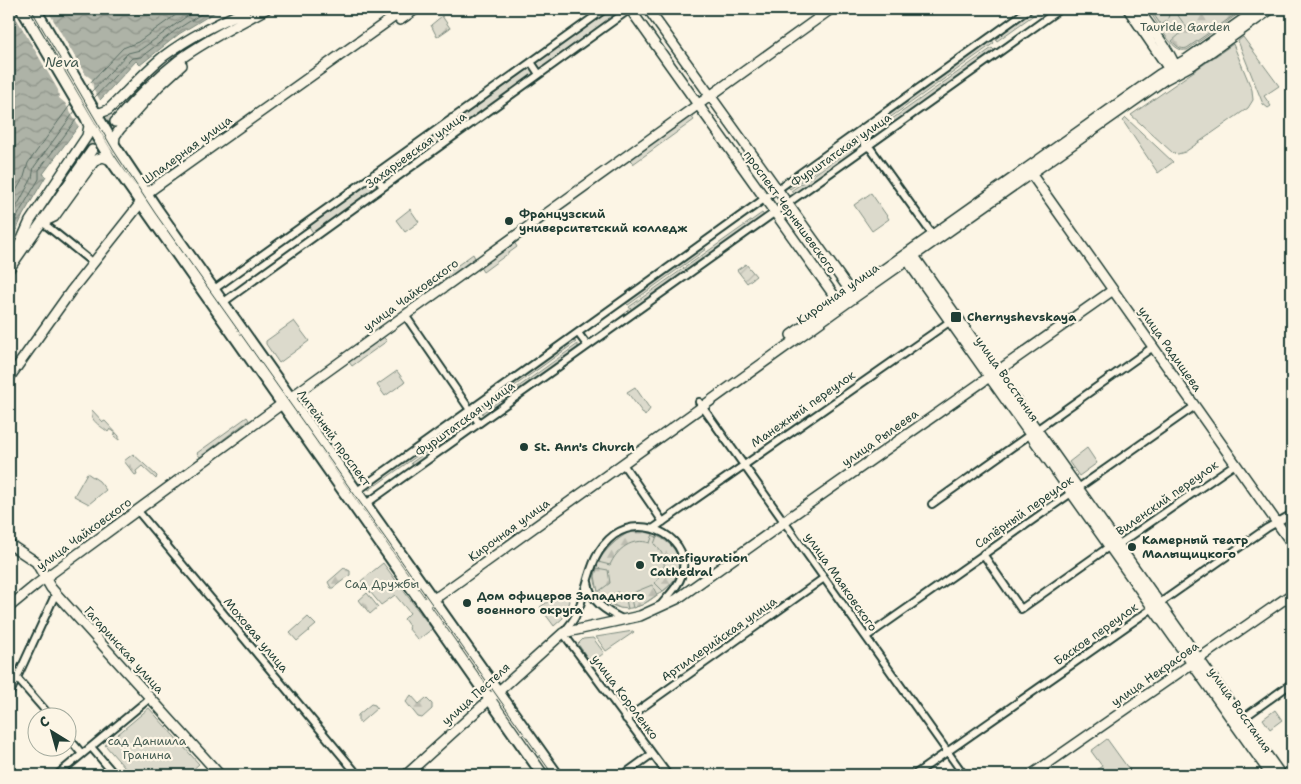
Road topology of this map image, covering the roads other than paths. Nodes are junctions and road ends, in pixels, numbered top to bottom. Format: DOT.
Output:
graph roads {
  1 [pos="22,9"];
  2 [pos="35,9"];
  3 [pos="266,9"];
  4 [pos="406,9"];
  5 [pos="416,9"];
  6 [pos="605,9"];
  7 [pos="630,9"];
  8 [pos="648,9"];
  9 [pos="831,9"];
  10 [pos="1029,9"];
  11 [pos="1060,9"];
  12 [pos="1128,9"];
  13 [pos="1138,9"];
  14 [pos="1258,9"];
  15 [pos="1271,9"];
  16 [pos="247,10"];
  17 [pos="238,25"];
  18 [pos="531,62"];
  19 [pos="1174,69"];
  20 [pos="539,74"];
  21 [pos="710,96"];
  22 [pos="698,104"];
  23 [pos="91,116"];
  24 [pos="452,118"];
  25 [pos="461,130"];
  26 [pos="857,133"];
  27 [pos="114,145"];
  28 [pos="866,146"];
  29 [pos="111,160"];
  30 [pos="1028,170"];
  31 [pos="374,174"];
  32 [pos="383,187"];
  33 [pos="777,190"];
  34 [pos="146,198"];
  35 [pos="765,199"];
  36 [pos="786,203"];
  37 [pos="774,212"];
  38 [pos="42,222"];
  39 [pos="932,234"];
  40 [pos="18,248"];
  41 [pos="909,256"];
  42 [pos="9,260"];
  43 [pos="93,263"];
  44 [pos="9,269"];
  45 [pos="213,290"];
  46 [pos="1113,290"];
  47 [pos="851,292"];
  48 [pos="838,301"];
  49 [pos="848,302"];
  50 [pos="219,306"];
  51 [pos="405,315"];
  52 [pos="954,319"];
  53 [pos="578,333"];
  54 [pos="587,346"];
  55 [pos="1153,347"];
  56 [pos="993,375"];
  57 [pos="9,378"];
  58 [pos="286,401"];
  59 [pos="701,404"];
  60 [pos="1194,406"];
  61 [pos="470,410"];
  62 [pos="479,423"];
  63 [pos="1034,432"];
  64 [pos="623,464"];
  65 [pos="744,464"];
  66 [pos="1236,464"];
  67 [pos="1075,490"];
  68 [pos="357,491"];
  69 [pos="366,504"];
  70 [pos="932,504"];
  71 [pos="137,510"];
  72 [pos="357,510"];
  73 [pos="1292,514"];
  74 [pos="663,522"];
  75 [pos="785,522"];
  76 [pos="1277,522"];
  77 [pos="654,528"];
  78 [pos="9,544"];
  79 [pos="1292,544"];
  80 [pos="1114,546"];
  81 [pos="983,554"];
  82 [pos="46,577"];
  83 [pos="824,578"];
  84 [pos="588,581"];
  85 [pos="56,593"];
  86 [pos="1292,594"];
  87 [pos="432,598"];
  88 [pos="1292,601"];
  89 [pos="423,604"];
  90 [pos="661,605"];
  91 [pos="9,606"];
  92 [pos="1156,606"];
  93 [pos="624,620"];
  94 [pos="563,633"];
  95 [pos="866,637"];
  96 [pos="1197,663"];
  97 [pos="9,670"];
  98 [pos="16,678"];
  99 [pos="1292,683"];
  100 [pos="498,691"];
  101 [pos="9,696"];
  102 [pos="150,698"];
  103 [pos="490,698"];
  104 [pos="41,706"];
  105 [pos="626,719"];
  106 [pos="1238,722"];
  107 [pos="91,747"];
  108 [pos="78,749"];
  109 [pos="947,752"];
  110 [pos="82,754"];
  111 [pos="652,754"];
  112 [pos="1292,770"];
  113 [pos="57,775"];
  114 [pos="115,775"];
  115 [pos="220,775"];
  116 [pos="358,775"];
  117 [pos="406,775"];
  118 [pos="543,775"];
  119 [pos="557,775"];
  120 [pos="623,775"];
  121 [pos="668,775"];
  122 [pos="914,775"];
  123 [pos="964,775"];
  124 [pos="1031,775"];
  125 [pos="1042,775"];
  126 [pos="1271,775"];
  127 [pos="1282,775"];
  1 -- 23 [label="main road"];
  2 -- 23 [label="main road"];
  3 -- 17 [label="street"];
  4 -- 34 [label="street, Шпалерная улица"];
  5 -- 34 [label="street, Шпалерная улица"];
  6 -- 18 [label="street, Захарьевская улица"];
  7 -- 20 [label="street, Захарьевская улица"];
  7 -- 22 [label="street, проспект Чернышевского"];
  8 -- 21 [label="street, проспект Чернышевского"];
  9 -- 21 [label="street, улица Чайковского"];
  10 -- 26 [label="street, Фурштатская улица"];
  11 -- 28 [label="street, Фурштатская улица"];
  12 -- 19 [label="street"];
  13 -- 19 [label="street"];
  14 -- 19 [label="street, Кирочная улица"];
  15 -- 19 [label="street, Кирочная улица"];
  16 -- 17 [label="street"];
  16 -- 23 [label="street"];
  17 -- 27 [label="street"];
  18 -- 20 [label="street"];
  18 -- 24 [label="street, Захарьевская улица"];
  19 -- 30 [label="street, Кирочная улица"];
  20 -- 25 [label="street, Захарьевская улица"];
  21 -- 22 [label="street, улица Чайковского"];
  21 -- 33 [label="street, проспект Чернышевского"];
  22 -- 35 [label="street, проспект Чернышевского"];
  22 -- 51 [label="street, улица Чайковского"];
  23 -- 27 [label="main road, Литейный проспект"];
  23 -- 29 [label="main road, Литейный проспект"];
  23 -- 40 [label="street"];
  24 -- 25 [label="street"];
  24 -- 31 [label="street, Захарьевская улица"];
  25 -- 32 [label="street, Захарьевская улица"];
  26 -- 28 [label="street"];
  26 -- 33 [label="street, Фурштатская улица"];
  27 -- 34 [label="main road, Литейный проспект"];
  28 -- 36 [label="street, Фурштатская улица"];
  28 -- 39 [label="street"];
  29 -- 34 [label="main road, Литейный проспект"];
  29 -- 38 [label="street"];
  30 -- 39 [label="street, Кирочная улица"];
  30 -- 41 [label="street, Кирочная улица"];
  30 -- 46 [label="street, улица Радищева"];
  31 -- 32 [label="street"];
  31 -- 45 [label="street, Захарьевская улица"];
  32 -- 50 [label="street, Захарьевская улица"];
  33 -- 35 [label="street, Фурштатская улица"];
  33 -- 36 [label="street, проспект Чернышевского"];
  34 -- 43 [label="street, Шпалерная улица"];
  34 -- 45 [label="main road, Литейный проспект"];
  34 -- 50 [label="main road, Литейный проспект"];
  35 -- 37 [label="street, проспект Чернышевского"];
  35 -- 53 [label="street, Фурштатская улица"];
  36 -- 37 [label="street, Фурштатская улица"];
  36 -- 47 [label="street, проспект Чернышевского"];
  37 -- 48 [label="street, проспект Чернышевского"];
  37 -- 54 [label="street, Фурштатская улица"];
  38 -- 40 [label="street"];
  38 -- 43 [label="street"];
  38 -- 44 [label="street"];
  39 -- 41 [label="street, Кирочная улица"];
  40 -- 42 [label="street"];
  41 -- 47 [label="street, Кирочная улица"];
  41 -- 49 [label="street, Кирочная улица"];
  41 -- 52 [label="street, улица Восстания"];
  43 -- 57 [label="street, Шпалерная улица"];
  45 -- 50 [label="main road, Литейный проспект"];
  46 -- 55 [label="street, улица Радищева"];
  46 -- 56 [label="street, улица Рылеева"];
  47 -- 48 [label="street, Кирочная улица"];
  47 -- 49 [label="street"];
  48 -- 49 [label="street"];
  48 -- 59 [label="street, Кирочная улица"];
  49 -- 59 [label="street, Кирочная улица"];
  50 -- 58 [label="main road, Литейный проспект"];
  51 -- 58 [label="street, улица Чайковского"];
  51 -- 61 [label="street"];
  52 -- 56 [label="street, улица Восстания"];
  52 -- 65 [label="street, Манежный переулок"];
  53 -- 54 [label="street"];
  53 -- 61 [label="street, Фурштатская улица"];
  54 -- 62 [label="street, Фурштатская улица"];
  55 -- 60 [label="street, улица Радищева"];
  55 -- 63 [label="street"];
  56 -- 63 [label="street, улица Восстания"];
  56 -- 75 [label="street, улица Рылеева"];
  58 -- 68 [label="main road, Литейный проспект"];
  58 -- 71 [label="street, улица Чайковского"];
  58 -- 72 [label="main road, Литейный проспект"];
  59 -- 64 [label="street, Кирочная улица"];
  59 -- 65 [label="street, улица Маяковского"];
  59 -- 87 [label="street, Кирочная улица"];
  60 -- 66 [label="street, улица Радищева"];
  60 -- 67 [label="street, Сапёрный переулок"];
  61 -- 62 [label="street"];
  61 -- 68 [label="street, Фурштатская улица"];
  62 -- 69 [label="street, Фурштатская улица"];
  63 -- 67 [label="street, улица Восстания"];
  63 -- 70 [label="street"];
  64 -- 74 [label="street"];
  64 -- 87 [label="street, Кирочная улица"];
  65 -- 74 [label="street, Манежный переулок"];
  65 -- 75 [label="street, улица Маяковского"];
  66 -- 76 [label="street, улица Радищева"];
  66 -- 80 [label="street, Виленский переулок"];
  67 -- 80 [label="street, улица Восстания"];
  67 -- 81 [label="street, Сапёрный переулок"];
  68 -- 69 [label="main road, Литейный проспект"];
  69 -- 72 [label="street, Фурштатская улица"];
  69 -- 87 [label="main road, Литейный проспект"];
  71 -- 82 [label="street, улица Чайковского"];
  71 -- 116 [label="street, Моховая улица"];
  72 -- 89 [label="main road, Литейный проспект"];
  73 -- 76 [label="street, Басков переулок"];
  74 -- 77 [label="street, Манежный переулок"];
  75 -- 83 [label="street, улица Маяковского"];
  75 -- 90 [label="street, улица Рылеева"];
  76 -- 79 [label="street, улица Радищева"];
  76 -- 92 [label="street, Басков переулок"];
  77 -- 84 [label="street"];
  77 -- 90 [label="street"];
  78 -- 82 [label="street, Гагаринская улица"];
  80 -- 81 [label="street, Виленский переулок"];
  80 -- 92 [label="street, улица Восстания"];
  81 -- 95 [label="street, Сапёрный переулок"];
  82 -- 85 [label="street, Гагаринская улица"];
  82 -- 91 [label="street, улица Чайковского"];
  83 -- 95 [label="street, улица Маяковского"];
  83 -- 105 [label="street, Артиллерийская улица"];
  84 -- 93 [label="street"];
  84 -- 94 [label="street"];
  85 -- 98 [label="street"];
  85 -- 102 [label="street, Гагаринская улица"];
  86 -- 96 [label="street, улица Некрасова"];
  87 -- 89 [label="street, Кирочная улица"];
  87 -- 100 [label="main road, Литейный проспект"];
  88 -- 96 [label="street, улица Некрасова"];
  89 -- 103 [label="main road, Литейный проспект"];
  90 -- 93 [label="street"];
  92 -- 96 [label="street, улица Восстания"];
  92 -- 109 [label="street, Басков переулок"];
  93 -- 94 [label="street"];
  94 -- 100 [label="street, улица Пестеля"];
  94 -- 105 [label="street, улица Короленко"];
  95 -- 109 [label="street, улица Маяковского"];
  96 -- 106 [label="street, улица Восстания"];
  96 -- 124 [label="street, улица Некрасова"];
  96 -- 125 [label="street, улица Некрасова"];
  97 -- 98 [label="street"];
  98 -- 101 [label="street"];
  98 -- 104 [label="street"];
  99 -- 106 [label="street"];
  100 -- 103 [label="street, улица Пестеля"];
  100 -- 119 [label="main road, Литейный проспект"];
  102 -- 107 [label="street"];
  102 -- 115 [label="street, Гагаринская улица"];
  103 -- 117 [label="street, улица Пестеля"];
  103 -- 118 [label="main road, Литейный проспект"];
  105 -- 111 [label="street, улица Короленко"];
  106 -- 126 [label="street, улица Восстания"];
  106 -- 127 [label="street, улица Восстания"];
  107 -- 110 [label="street"];
  107 -- 114 [label="street"];
  108 -- 110 [label="street"];
  109 -- 122 [label="street, Басков переулок"];
  109 -- 123 [label="street, улица Маяковского"];
  110 -- 113 [label="street"];
  111 -- 120 [label="street"];
  111 -- 121 [label="street, улица Короленко"];
  112 -- 127 [label="street"];
}
